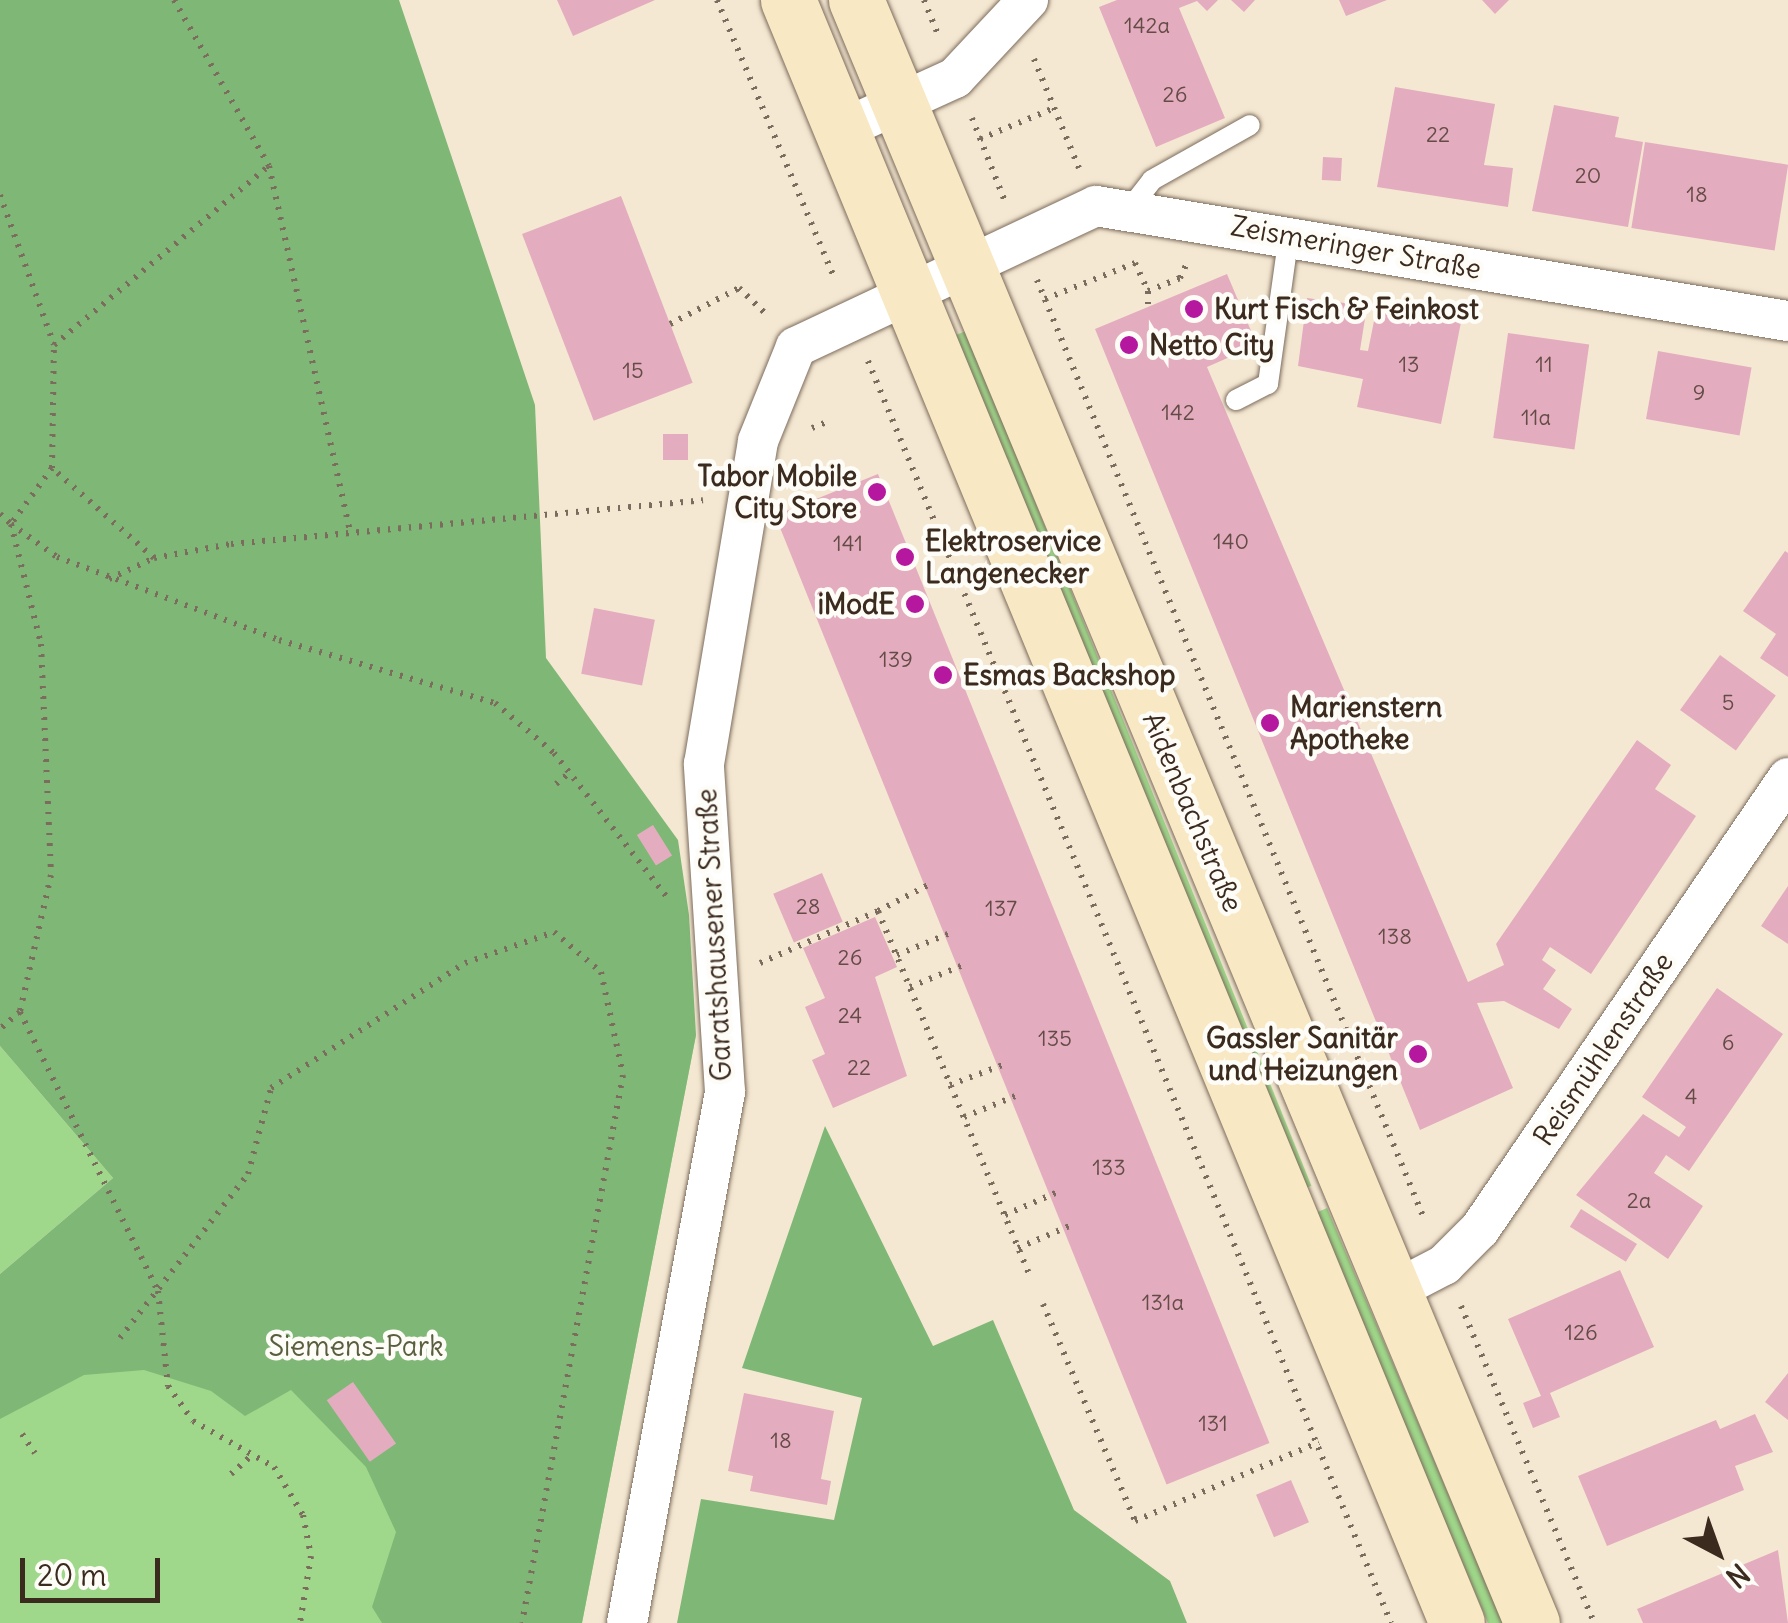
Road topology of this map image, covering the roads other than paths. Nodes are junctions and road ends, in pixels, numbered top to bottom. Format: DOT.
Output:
graph roads {
  1 [pos="788,0"];
  2 [pos="856,0"];
  3 [pos="1021,7"];
  4 [pos="900,106"];
  5 [pos="1250,125"];
  6 [pos="843,128"];
  7 [pos="1112,208"];
  8 [pos="1289,234"];
  9 [pos="936,275"];
  10 [pos="1788,321"];
  11 [pos="1236,400"];
  12 [pos="1788,778"];
  13 [pos="1392,1292"];
  14 [pos="627,1623"];
  15 [pos="1457,1623"];
  16 [pos="1532,1623"];
  1 -- 6 [label="street, Aidenbachstraße"];
  2 -- 4 [label="street, Aidenbachstraße"];
  3 -- 4 [label="street"];
  4 -- 6 [label="street"];
  4 -- 9 [label="street, Aidenbachstraße"];
  5 -- 7 [label="lane"];
  6 -- 9 [label="street, Aidenbachstraße"];
  7 -- 8 [label="street, Zeismeringer Straße"];
  7 -- 9 [label="street, Zeismeringer Straße"];
  8 -- 10 [label="street, Zeismeringer Straße"];
  8 -- 11 [label="lane"];
  9 -- 13 [label="street, Aidenbachstraße"];
  9 -- 14 [label="street, Garatshausener Straße"];
  9 -- 15 [label="street, Aidenbachstraße"];
  12 -- 13 [label="street, Reismühlenstraße"];
  13 -- 16 [label="street, Aidenbachstraße"];
}
